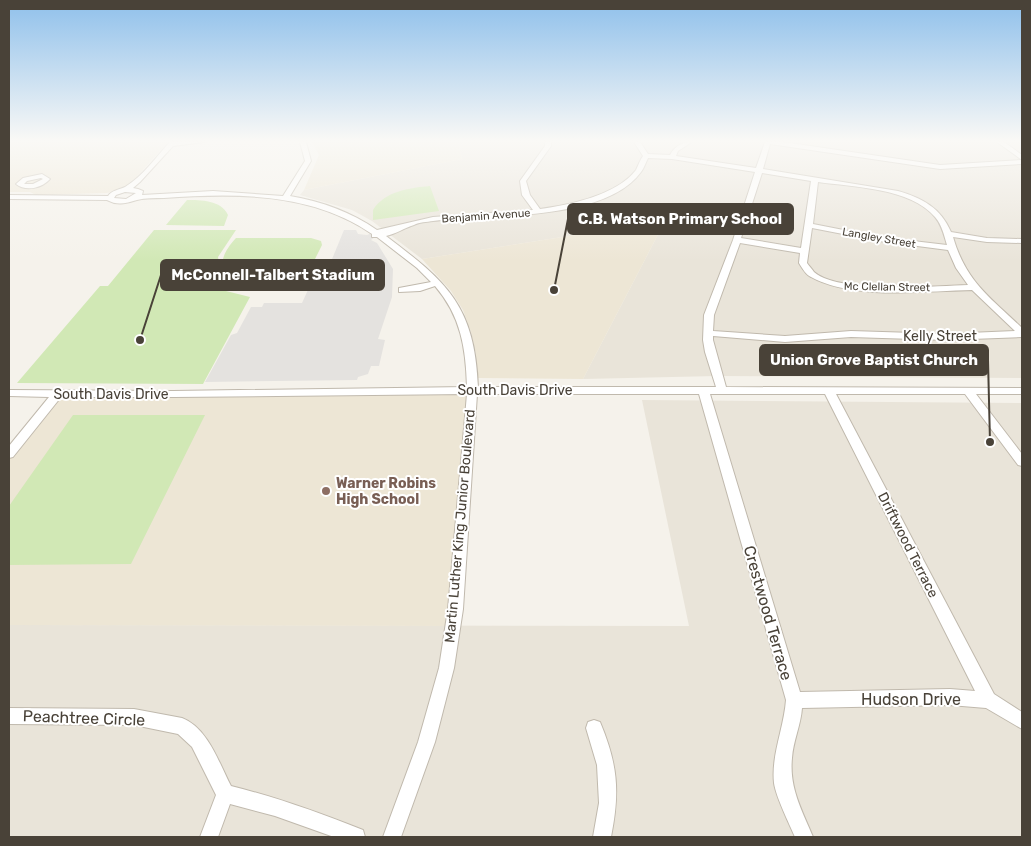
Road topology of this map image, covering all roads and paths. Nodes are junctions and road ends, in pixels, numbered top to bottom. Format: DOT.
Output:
graph roads {
  1 [pos="21,181"];
  2 [pos="44,181"];
  3 [pos="138,181"];
  4 [pos="295,181"];
  5 [pos="523,181"];
  6 [pos="625,181"];
  7 [pos="757,181"];
  8 [pos="815,181"];
  9 [pos="824,181"];
  10 [pos="21,186"];
  11 [pos="34,186"];
  12 [pos="124,190"];
  13 [pos="137,194"];
  14 [pos="12,196"];
  15 [pos="111,196"];
  16 [pos="285,198"];
  17 [pos="538,212"];
  18 [pos="808,225"];
  19 [pos="379,234"];
  20 [pos="948,234"];
  21 [pos="737,240"];
  22 [pos="1022,241"];
  23 [pos="951,248"];
  24 [pos="804,251"];
  25 [pos="438,283"];
  26 [pos="975,287"];
  27 [pos="402,290"];
  28 [pos="708,333"];
  29 [pos="1022,334"];
  30 [pos="472,390"];
  31 [pos="703,390"];
  32 [pos="722,390"];
  33 [pos="828,390"];
  34 [pos="968,391"];
  35 [pos="1022,391"];
  36 [pos="9,393"];
  37 [pos="58,394"];
  38 [pos="9,454"];
  39 [pos="1022,462"];
  40 [pos="794,700"];
  41 [pos="988,700"];
  42 [pos="10,718"];
  43 [pos="1022,721"];
  44 [pos="594,728"];
  45 [pos="225,794"];
  46 [pos="209,837"];
  47 [pos="356,837"];
  48 [pos="392,837"];
  49 [pos="602,837"];
  50 [pos="804,837"];
  1 -- 10 [label="street"];
  2 -- 11 [label="street"];
  3 -- 12 [label="street"];
  3 -- 13 [label="street"];
  4 -- 16 [label="street"];
  5 -- 17 [label="street"];
  6 -- 17 [label="street, Benjamin Avenue"];
  7 -- 21 [label="street"];
  8 -- 18 [label="street, Mc Clellan Street"];
  9 -- 20 [label="street"];
  10 -- 11 [label="street"];
  10 -- 14 [label="street"];
  11 -- 14 [label="street"];
  12 -- 13 [label="street"];
  12 -- 15 [label="street"];
  13 -- 15 [label="street"];
  13 -- 16 [label="street, Martin Luther King Junior Boulevard"];
  14 -- 15 [label="street"];
  16 -- 19 [label="street, Martin Luther King Junior Boulevard"];
  17 -- 19 [label="street, Benjamin Avenue"];
  18 -- 23 [label="street, Langley Street"];
  18 -- 24 [label="street, Mc Clellan Street"];
  19 -- 25 [label="street, Martin Luther King Junior Boulevard"];
  20 -- 22 [label="street"];
  20 -- 23 [label="street"];
  21 -- 24 [label="street"];
  21 -- 28 [label="street"];
  23 -- 26 [label="street"];
  24 -- 26 [label="street, Mc Clellan Street"];
  25 -- 27 [label="street"];
  25 -- 30 [label="street, Martin Luther King Junior Boulevard"];
  26 -- 29 [label="street"];
  28 -- 29 [label="street, Kelly Street"];
  28 -- 32 [label="street"];
  30 -- 31 [label="street, South Davis Drive"];
  30 -- 37 [label="street, South Davis Drive"];
  30 -- 48 [label="street, Martin Luther King Junior Boulevard"];
  31 -- 32 [label="street, South Davis Drive"];
  31 -- 40 [label="street, Crestwood Terrace"];
  32 -- 33 [label="street, South Davis Drive"];
  33 -- 34 [label="street, South Davis Drive"];
  33 -- 41 [label="street, Driftwood Terrace"];
  34 -- 35 [label="street, South Davis Drive"];
  34 -- 39 [label="street"];
  36 -- 37 [label="street, South Davis Drive"];
  37 -- 38 [label="street"];
  40 -- 41 [label="street, Hudson Drive"];
  40 -- 50 [label="street, Crestwood Terrace"];
  41 -- 43 [label="street, Hudson Drive"];
  42 -- 45 [label="street, Peachtree Circle"];
  44 -- 49 [label="street"];
  45 -- 46 [label="street"];
  45 -- 47 [label="street"];
}
